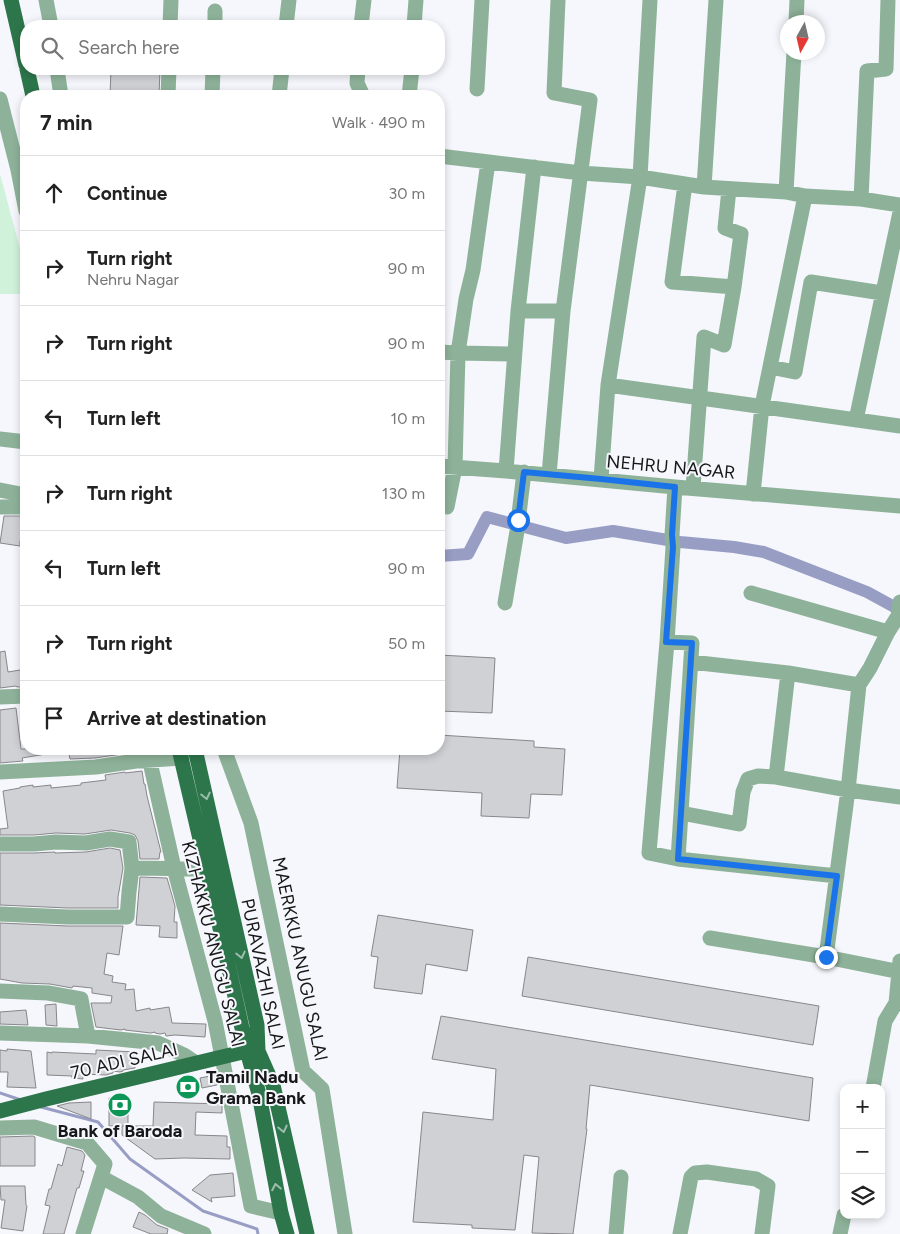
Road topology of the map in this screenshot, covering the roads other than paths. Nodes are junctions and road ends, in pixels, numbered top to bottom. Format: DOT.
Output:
graph roads {
  1 [pos="11,0"];
  2 [pos="46,0"];
  3 [pos="171,0"];
  4 [pos="289,0"];
  5 [pos="364,0"];
  6 [pos="416,0"];
  7 [pos="482,0"];
  8 [pos="558,0"];
  9 [pos="650,0"];
  10 [pos="716,0"];
  11 [pos="797,0"];
  12 [pos="888,0"];
  13 [pos="796,15"];
  14 [pos="51,20"];
  15 [pos="170,20"];
  16 [pos="287,20"];
  17 [pos="362,20"];
  18 [pos="414,20"];
  19 [pos="20,38"];
  20 [pos="794,60"];
  21 [pos="29,75"];
  22 [pos="59,75"];
  23 [pos="169,75"];
  24 [pos="213,75"];
  25 [pos="281,75"];
  26 [pos="358,75"];
  27 [pos="411,75"];
  28 [pos="477,89"];
  29 [pos="32,90"];
  30 [pos="60,90"];
  31 [pos="168,90"];
  32 [pos="212,90"];
  33 [pos="280,90"];
  34 [pos="360,90"];
  35 [pos="410,90"];
  36 [pos="0,99"];
  37 [pos="445,157"];
  38 [pos="488,162"];
  39 [pos="534,168"];
  40 [pos="581,173"];
  41 [pos="640,177"];
  42 [pos="20,180"];
  43 [pos="685,184"];
  44 [pos="704,186"];
  45 [pos="729,189"];
  46 [pos="786,192"];
  47 [pos="805,196"];
  48 [pos="861,199"];
  49 [pos="900,206"];
  50 [pos="900,212"];
  51 [pos="734,287"];
  52 [pos="882,293"];
  53 [pos="518,311"];
  54 [pos="563,311"];
  55 [pos="445,352"];
  56 [pos="458,353"];
  57 [pos="514,354"];
  58 [pos="770,367"];
  59 [pos="608,385"];
  60 [pos="699,398"];
  61 [pos="762,406"];
  62 [pos="856,420"];
  63 [pos="900,426"];
  64 [pos="0,439"];
  65 [pos="20,441"];
  66 [pos="445,466"];
  67 [pos="455,467"];
  68 [pos="506,470"];
  69 [pos="524,472"];
  70 [pos="549,475"];
  71 [pos="601,479"];
  72 [pos="675,487"];
  73 [pos="693,488"];
  74 [pos="0,490"];
  75 [pos="20,494"];
  76 [pos="753,494"];
  77 [pos="900,506"];
  78 [pos="0,507"];
  79 [pos="20,507"];
  80 [pos="447,507"];
  81 [pos="751,593"];
  82 [pos="505,603"];
  83 [pos="899,607"];
  84 [pos="888,632"];
  85 [pos="666,642"];
  86 [pos="691,662"];
  87 [pos="788,672"];
  88 [pos="858,685"];
  89 [pos="20,696"];
  90 [pos="0,697"];
  91 [pos="148,755"];
  92 [pos="180,755"];
  93 [pos="196,755"];
  94 [pos="226,755"];
  95 [pos="0,772"];
  96 [pos="776,777"];
  97 [pos="848,790"];
  98 [pos="900,797"];
  99 [pos="681,813"];
  100 [pos="0,844"];
  101 [pos="678,859"];
  102 [pos="132,868"];
  103 [pos="174,868"];
  104 [pos="208,869"];
  105 [pos="837,876"];
  106 [pos="0,914"];
  107 [pos="710,938"];
  108 [pos="826,957"];
  109 [pos="899,969"];
  110 [pos="0,990"];
  111 [pos="0,1033"];
  112 [pos="88,1036"];
  113 [pos="253,1051"];
  114 [pos="222,1057"];
  115 [pos="196,1063"];
  116 [pos="874,1084"];
  117 [pos="0,1112"];
  118 [pos="0,1128"];
  119 [pos="101,1177"];
  120 [pos="621,1177"];
  121 [pos="281,1213"];
  122 [pos="843,1219"];
  123 [pos="195,1232"];
  124 [pos="83,1234"];
  125 [pos="287,1234"];
  126 [pos="307,1234"];
  127 [pos="345,1234"];
  128 [pos="616,1234"];
  129 [pos="680,1234"];
  130 [pos="762,1234"];
  131 [pos="840,1234"];
  1 -- 19 [label="main road"];
  2 -- 14 [label="street"];
  3 -- 15 [label="street"];
  4 -- 16 [label="street"];
  5 -- 17 [label="street"];
  6 -- 18 [label="street"];
  7 -- 28 [label="street"];
  8 -- 40 [label="street"];
  9 -- 41 [label="street"];
  10 -- 44 [label="street"];
  11 -- 13 [label="street"];
  12 -- 48 [label="street"];
  20 -- 46 [label="street"];
  21 -- 29 [label="main road"];
  22 -- 30 [label="street"];
  23 -- 31 [label="street"];
  24 -- 32 [label="street"];
  25 -- 33 [label="street"];
  26 -- 34 [label="street"];
  27 -- 35 [label="street"];
  36 -- 42 [label="street"];
  37 -- 38 [label="street"];
  38 -- 39 [label="street"];
  38 -- 56 [label="street"];
  39 -- 40 [label="street"];
  39 -- 53 [label="street"];
  40 -- 41 [label="street"];
  40 -- 54 [label="street"];
  41 -- 43 [label="street"];
  41 -- 59 [label="street"];
  43 -- 44 [label="street"];
  43 -- 51 [label="street"];
  44 -- 45 [label="street"];
  45 -- 46 [label="street"];
  45 -- 51 [label="street"];
  46 -- 47 [label="street"];
  47 -- 48 [label="street"];
  47 -- 58 [label="street"];
  48 -- 49 [label="street"];
  50 -- 52 [label="street"];
  51 -- 60 [label="street"];
  52 -- 58 [label="street"];
  52 -- 62 [label="street"];
  53 -- 54 [label="street"];
  53 -- 57 [label="street"];
  54 -- 70 [label="street"];
  55 -- 56 [label="street"];
  56 -- 57 [label="street"];
  56 -- 67 [label="street"];
  57 -- 68 [label="street"];
  58 -- 61 [label="street"];
  59 -- 60 [label="street"];
  59 -- 71 [label="street"];
  60 -- 61 [label="street"];
  60 -- 73 [label="street"];
  61 -- 62 [label="street"];
  61 -- 76 [label="street"];
  62 -- 63 [label="street"];
  64 -- 65 [label="street"];
  66 -- 67 [label="street, NEHRU NAGAR"];
  67 -- 68 [label="street, NEHRU NAGAR"];
  67 -- 80 [label="street"];
  68 -- 69 [label="street, NEHRU NAGAR"];
  69 -- 70 [label="street, NEHRU NAGAR"];
  69 -- 82 [label="street"];
  70 -- 71 [label="street, NEHRU NAGAR"];
  71 -- 72 [label="street, NEHRU NAGAR"];
  72 -- 73 [label="street, NEHRU NAGAR"];
  72 -- 85 [label="street"];
  73 -- 76 [label="street, NEHRU NAGAR"];
  74 -- 75 [label="street"];
  76 -- 77 [label="street, NEHRU NAGAR"];
  78 -- 79 [label="street"];
  81 -- 84 [label="street"];
  83 -- 84 [label="street"];
  84 -- 88 [label="street"];
  85 -- 86 [label="street"];
  85 -- 101 [label="street"];
  86 -- 87 [label="street"];
  86 -- 99 [label="street"];
  87 -- 88 [label="street"];
  87 -- 96 [label="street"];
  88 -- 97 [label="street"];
  89 -- 90 [label="street"];
  91 -- 95 [label="street"];
  91 -- 103 [label="street, KIZHAKKU ANUGU SALAI"];
  92 -- 104 [label="main road, PURAVAZHI SALAI"];
  93 -- 113 [label="main road, PURAVAZHI SALAI, one-way"];
  94 -- 127 [label="street, MAERKKU ANUGU SALAI"];
  96 -- 97 [label="street"];
  96 -- 99 [label="street"];
  97 -- 98 [label="street"];
  97 -- 105 [label="street"];
  99 -- 101 [label="street"];
  100 -- 102 [label="street"];
  101 -- 105 [label="street"];
  102 -- 103 [label="street"];
  102 -- 106 [label="street"];
  103 -- 104 [label="street"];
  103 -- 114 [label="street, KIZHAKKU ANUGU SALAI"];
  104 -- 113 [label="main road, PURAVAZHI SALAI"];
  105 -- 108 [label="street"];
  107 -- 108 [label="street"];
  108 -- 109 [label="street"];
  109 -- 116 [label="street"];
  110 -- 112 [label="street"];
  111 -- 112 [label="street"];
  112 -- 115 [label="street"];
  113 -- 114 [label="main road, 70 ADI SALAI"];
  121 -- 113 [label="main road, PURAVAZHI SALAI, one-way"];
  113 -- 126 [label="main road, PURAVAZHI SALAI, one-way"];
  114 -- 115 [label="main road, 70 ADI SALAI"];
  114 -- 121 [label="street, KIZHAKKU ANUGU SALAI"];
  115 -- 117 [label="main road, 70 ADI SALAI"];
  118 -- 119 [label="street"];
  119 -- 123 [label="street"];
  119 -- 124 [label="street"];
  120 -- 128 [label="street"];
  121 -- 125 [label="main road, PURAVAZHI SALAI"];
  122 -- 131 [label="street"];
  129 -- 130 [label="street"];
}
